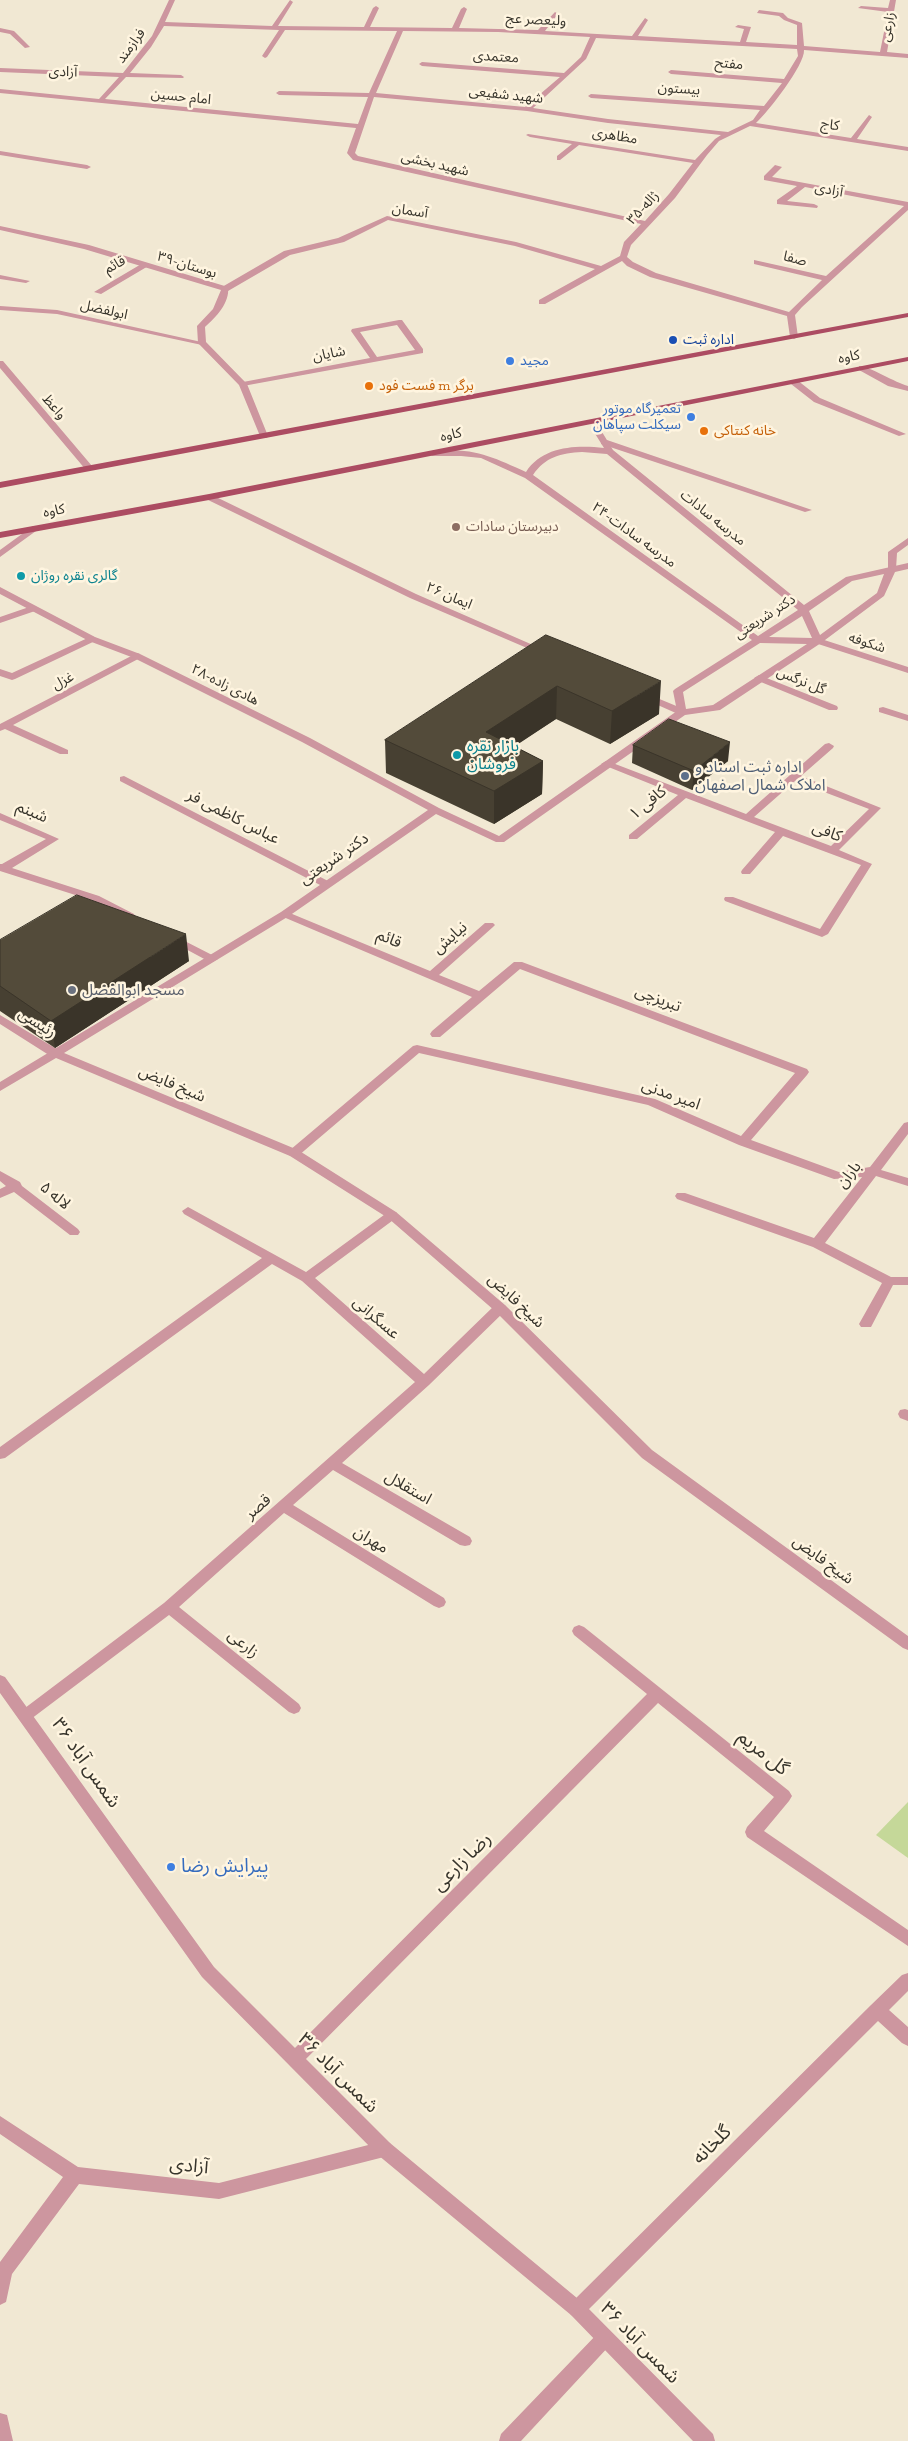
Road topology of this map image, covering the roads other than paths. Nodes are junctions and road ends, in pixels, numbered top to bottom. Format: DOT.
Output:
graph roads {
  1 [pos="172,0"];
  2 [pos="893,0"];
  3 [pos="290,2"];
  4 [pos="376,8"];
  5 [pos="861,8"];
  6 [pos="464,9"];
  7 [pos="891,10"];
  8 [pos="759,12"];
  9 [pos="555,14"];
  10 [pos="645,20"];
  11 [pos="161,24"];
  12 [pos="738,27"];
  13 [pos="274,28"];
  14 [pos="283,28"];
  15 [pos="366,29"];
  16 [pos="401,29"];
  17 [pos="454,29"];
  18 [pos="0,30"];
  19 [pos="540,32"];
  20 [pos="718,33"];
  21 [pos="594,35"];
  22 [pos="634,38"];
  23 [pos="713,42"];
  24 [pos="742,44"];
  25 [pos="27,47"];
  26 [pos="800,48"];
  27 [pos="882,55"];
  28 [pos="265,56"];
  29 [pos="908,56"];
  30 [pos="422,64"];
  31 [pos="0,70"];
  32 [pos="671,72"];
  33 [pos="125,74"];
  34 [pos="567,75"];
  35 [pos="181,77"];
  36 [pos="786,81"];
  37 [pos="0,91"];
  38 [pos="279,92"];
  39 [pos="371,95"];
  40 [pos="591,96"];
  41 [pos="100,100"];
  42 [pos="766,108"];
  43 [pos="527,109"];
  44 [pos="870,116"];
  45 [pos="748,124"];
  46 [pos="360,126"];
  47 [pos="729,134"];
  48 [pos="530,135"];
  49 [pos="852,141"];
  50 [pos="577,143"];
  51 [pos="908,149"];
  52 [pos="0,153"];
  53 [pos="560,158"];
  54 [pos="697,162"];
  55 [pos="87,167"];
  56 [pos="778,167"];
  57 [pos="803,185"];
  58 [pos="908,205"];
  59 [pos="814,206"];
  60 [pos="646,223"];
  61 [pos="0,228"];
  62 [pos="623,257"];
  63 [pos="757,262"];
  64 [pos="146,265"];
  65 [pos="602,269"];
  66 [pos="0,277"];
  67 [pos="828,280"];
  68 [pos="26,281"];
  69 [pos="224,289"];
  70 [pos="98,292"];
  71 [pos="542,302"];
  72 [pos="0,308"];
  73 [pos="791,315"];
  74 [pos="908,315"];
  75 [pos="794,337"];
  76 [pos="202,343"];
  77 [pos="908,359"];
  78 [pos="375,360"];
  79 [pos="0,363"];
  80 [pos="862,368"];
  81 [pos="794,382"];
  82 [pos="243,384"];
  83 [pos="908,389"];
  84 [pos="607,418"];
  85 [pos="902,434"];
  86 [pos="264,436"];
  87 [pos="604,442"];
  88 [pos="610,452"];
  89 [pos="432,453"];
  90 [pos="89,468"];
  91 [pos="528,476"];
  92 [pos="0,485"];
  93 [pos="209,497"];
  94 [pos="808,510"];
  95 [pos="32,529"];
  96 [pos="0,535"];
  97 [pos="908,541"];
  98 [pos="0,554"];
  99 [pos="908,566"];
  100 [pos="891,569"];
  101 [pos="0,590"];
  102 [pos="32,609"];
  103 [pos="804,610"];
  104 [pos="0,620"];
  105 [pos="92,639"];
  106 [pos="758,640"];
  107 [pos="818,641"];
  108 [pos="137,656"];
  109 [pos="556,658"];
  110 [pos="908,670"];
  111 [pos="0,672"];
  112 [pos="759,678"];
  113 [pos="637,692"];
  114 [pos="833,708"];
  115 [pos="883,710"];
  116 [pos="682,712"];
  117 [pos="908,718"];
  118 [pos="3,727"];
  119 [pos="829,746"];
  120 [pos="64,752"];
  121 [pos="606,764"];
  122 [pos="794,777"];
  123 [pos="124,779"];
  124 [pos="684,795"];
  125 [pos="435,810"];
  126 [pos="0,816"];
  127 [pos="746,819"];
  128 [pos="781,832"];
  129 [pos="633,837"];
  130 [pos="832,851"];
  131 [pos="2,867"];
  132 [pos="746,872"];
  133 [pos="326,884"];
  134 [pos="730,899"];
  135 [pos="285,914"];
  136 [pos="137,920"];
  137 [pos="489,925"];
  138 [pos="162,933"];
  139 [pos="212,959"];
  140 [pos="432,975"];
  141 [pos="480,996"];
  142 [pos="0,1020"];
  143 [pos="436,1034"];
  144 [pos="56,1054"];
  145 [pos="0,1088"];
  146 [pos="908,1126"];
  147 [pos="743,1142"];
  148 [pos="294,1154"];
  149 [pos="872,1171"];
  150 [pos="0,1175"];
  151 [pos="908,1182"];
  152 [pos="16,1185"];
  153 [pos="0,1194"];
  154 [pos="680,1196"];
  155 [pos="188,1211"];
  156 [pos="392,1215"];
  157 [pos="74,1232"];
  158 [pos="817,1244"];
  159 [pos="270,1258"];
  160 [pos="307,1278"];
  161 [pos="889,1281"];
  162 [pos="908,1281"];
  163 [pos="500,1308"];
  164 [pos="866,1324"];
  165 [pos="424,1382"];
  166 [pos="0,1454"];
  167 [pos="333,1464"];
  168 [pos="284,1507"];
  169 [pos="466,1541"];
  170 [pos="439,1602"];
  171 [pos="170,1607"];
  172 [pos="579,1631"];
  173 [pos="908,1644"];
  174 [pos="0,1681"];
  175 [pos="658,1693"];
  176 [pos="294,1708"];
  177 [pos="26,1715"];
  178 [pos="908,1939"];
  179 [pos="908,1980"];
  180 [pos="877,2010"];
  181 [pos="908,2038"];
  182 [pos="295,2059"];
  183 [pos="0,2124"];
  184 [pos="384,2149"];
  185 [pos="75,2174"];
  186 [pos="0,2296"];
  187 [pos="577,2309"];
  188 [pos="605,2338"];
  189 [pos="0,2422"];
  190 [pos="4,2441"];
  191 [pos="508,2441"];
  192 [pos="706,2441"];
  1 -- 11 [label="street, فرازمند"];
  2 -- 7 [label="street, زارعی"];
  3 -- 13 [label="street"];
  4 -- 15 [label="street"];
  5 -- 7 [label="street"];
  6 -- 17 [label="street"];
  7 -- 27 [label="street, زارعی"];
  8 -- 26 [label="street"];
  9 -- 19 [label="street"];
  10 -- 22 [label="street"];
  11 -- 13 [label="street, ولیعصر عج"];
  11 -- 33 [label="street, فرازمند"];
  12 -- 24 [label="street"];
  13 -- 14 [label="street, ولیعصر عج"];
  14 -- 15 [label="street, ولیعصر عج"];
  14 -- 28 [label="street"];
  15 -- 16 [label="street, ولیعصر عج"];
  16 -- 17 [label="street, ولیعصر عج"];
  16 -- 39 [label="street, شهید بخشی"];
  17 -- 19 [label="street, ولیعصر عج"];
  18 -- 25 [label="street"];
  19 -- 21 [label="street, ولیعصر عج"];
  20 -- 23 [label="street"];
  21 -- 22 [label="street, ولیعصر عج"];
  21 -- 34 [label="street"];
  22 -- 23 [label="street, ولیعصر عج"];
  23 -- 24 [label="street, ولیعصر عج"];
  24 -- 26 [label="street, ولیعصر عج"];
  26 -- 27 [label="street, ولیعصر عج"];
  26 -- 36 [label="street, ۳۵-ژاله"];
  27 -- 29 [label="street, ولیعصر عج"];
  30 -- 34 [label="street, معتمدی"];
  31 -- 33 [label="street, آزادی"];
  32 -- 36 [label="street, مفتح"];
  33 -- 35 [label="street, آزادی"];
  33 -- 41 [label="street, فرازمند"];
  34 -- 43 [label="street"];
  36 -- 42 [label="street, ۳۵-ژاله"];
  37 -- 41 [label="street, امام حسین"];
  38 -- 39 [label="street, شهید شفیعی"];
  39 -- 43 [label="street, شهید شفیعی"];
  39 -- 46 [label="street, شهید بخشی"];
  40 -- 42 [label="street, بیستون"];
  41 -- 46 [label="street, امام حسین"];
  42 -- 45 [label="street, ۳۵-ژاله"];
  43 -- 47 [label="street, شهید شفیعی"];
  44 -- 49 [label="street"];
  45 -- 47 [label="street, ۳۵-ژاله"];
  45 -- 49 [label="street, کاج"];
  46 -- 60 [label="street, شهید بخشی"];
  47 -- 54 [label="street, ۳۵-ژاله"];
  48 -- 50 [label="street, مظاهری"];
  49 -- 51 [label="street, کاج"];
  50 -- 53 [label="street"];
  50 -- 54 [label="street, مظاهری"];
  52 -- 55 [label="street"];
  54 -- 60 [label="street, ۳۵-ژاله"];
  56 -- 57 [label="street, آزادی"];
  57 -- 58 [label="street, آزادی"];
  57 -- 59 [label="street"];
  58 -- 67 [label="street"];
  60 -- 62 [label="street, ۳۵-ژاله"];
  61 -- 64 [label="street, ۳۹-بوستان"];
  62 -- 65 [label="street"];
  62 -- 73 [label="street"];
  63 -- 67 [label="street, صفا"];
  64 -- 69 [label="street, ۳۹-بوستان"];
  64 -- 70 [label="street, قائم"];
  65 -- 69 [label="street, آسمان"];
  65 -- 71 [label="street"];
  66 -- 68 [label="street"];
  67 -- 73 [label="street"];
  69 -- 76 [label="street, ۳۹-بوستان"];
  72 -- 76 [label="street, ابولفضل"];
  73 -- 75 [label="street"];
  74 -- 75 [label="main road, کاوه"];
  75 -- 86 [label="main road, کاوه"];
  76 -- 82 [label="street"];
  77 -- 80 [label="main road, کاوه"];
  78 -- 78 [label="street, شایان"];
  78 -- 82 [label="street, شایان"];
  79 -- 90 [label="street, واعظ"];
  80 -- 81 [label="main road, کاوه"];
  80 -- 83 [label="street"];
  81 -- 84 [label="main road, کاوه"];
  81 -- 85 [label="street"];
  82 -- 86 [label="street"];
  84 -- 87 [label="street"];
  84 -- 89 [label="main road, کاوه"];
  86 -- 90 [label="main road, کاوه"];
  87 -- 88 [label="street, مدرسه سادات"];
  87 -- 94 [label="street"];
  88 -- 91 [label="street"];
  88 -- 103 [label="street, مدرسه سادات"];
  89 -- 91 [label="street, ۲۴-مدرسه سادات"];
  89 -- 93 [label="main road, کاوه"];
  90 -- 92 [label="main road, کاوه"];
  91 -- 106 [label="street, ۲۴-مدرسه سادات"];
  93 -- 95 [label="main road, کاوه"];
  93 -- 109 [label="street, ۲۶ ایمان"];
  95 -- 96 [label="main road, کاوه"];
  95 -- 98 [label="street"];
  97 -- 100 [label="street"];
  99 -- 100 [label="street, دکتر شریعتی"];
  100 -- 103 [label="street, دکتر شریعتی"];
  100 -- 107 [label="street"];
  101 -- 102 [label="street, ۲۸-هادی زاده"];
  102 -- 104 [label="street"];
  102 -- 105 [label="street, ۲۸-هادی زاده"];
  103 -- 106 [label="street, دکتر شریعتی"];
  103 -- 107 [label="street, مدرسه سادات"];
  105 -- 108 [label="street, ۲۸-هادی زاده"];
  105 -- 111 [label="street"];
  106 -- 107 [label="street"];
  106 -- 116 [label="street, دکتر شریعتی"];
  107 -- 110 [label="street, شکوفه"];
  107 -- 112 [label="street"];
  108 -- 118 [label="street, غزل"];
  108 -- 125 [label="street, ۲۸-هادی زاده"];
  112 -- 114 [label="street, گل نرگس"];
  112 -- 116 [label="street"];
  113 -- 116 [label="street"];
  115 -- 117 [label="street"];
  116 -- 121 [label="street"];
  118 -- 120 [label="street"];
  119 -- 122 [label="street"];
  121 -- 124 [label="street, کافی"];
  121 -- 125 [label="street"];
  122 -- 127 [label="street"];
  122 -- 130 [label="street"];
  123 -- 133 [label="street, عباس کاظمی فر"];
  124 -- 127 [label="street, کافی"];
  124 -- 129 [label="street, کافی ۱"];
  125 -- 133 [label="street, دکتر شریعتی"];
  126 -- 131 [label="street, شبنم"];
  127 -- 128 [label="street, کافی"];
  128 -- 130 [label="street, کافی"];
  128 -- 132 [label="street"];
  130 -- 134 [label="street, کافی"];
  131 -- 136 [label="street"];
  133 -- 135 [label="street, دکتر شریعتی"];
  135 -- 139 [label="street, دکتر شریعتی"];
  135 -- 140 [label="street, قائم"];
  137 -- 140 [label="street, نیایش"];
  138 -- 139 [label="street"];
  139 -- 144 [label="street, دکتر شریعتی"];
  140 -- 141 [label="street, قائم"];
  141 -- 143 [label="street, تبریزچی"];
  141 -- 147 [label="street, تبریزچی"];
  142 -- 144 [label="street, رئیسی"];
  144 -- 145 [label="street, دکتر شریعتی"];
  144 -- 148 [label="street, شیخ فایض"];
  146 -- 149 [label="street, باران"];
  147 -- 148 [label="street, امیر مدنی"];
  147 -- 149 [label="street, امیر مدنی"];
  148 -- 156 [label="street, شیخ فایض"];
  149 -- 151 [label="street, امیر مدنی"];
  149 -- 158 [label="street, باران"];
  150 -- 152 [label="street, لاله ۵"];
  152 -- 153 [label="street"];
  152 -- 157 [label="street, لاله ۵"];
  154 -- 158 [label="street"];
  155 -- 159 [label="street, عسگرانی"];
  156 -- 160 [label="street"];
  156 -- 163 [label="street, شیخ فایض"];
  158 -- 161 [label="street"];
  159 -- 160 [label="street, عسگرانی"];
  159 -- 166 [label="street"];
  160 -- 165 [label="street, عسگرانی"];
  161 -- 162 [label="street"];
  161 -- 164 [label="street"];
  163 -- 165 [label="street, قصر"];
  163 -- 173 [label="street, شیخ فایض"];
  165 -- 167 [label="street, قصر"];
  167 -- 168 [label="street, قصر"];
  167 -- 169 [label="street, استقلال"];
  168 -- 170 [label="street, مهران"];
  168 -- 171 [label="street, قصر"];
  171 -- 176 [label="street, زارعی"];
  171 -- 177 [label="street, قصر"];
  172 -- 175 [label="street, گل مریم"];
  174 -- 177 [label="street, شمس آباد ۳۶"];
  175 -- 178 [label="street, گل مریم"];
  175 -- 182 [label="street, رضا زارعی"];
  177 -- 182 [label="street, شمس آباد ۳۶"];
  179 -- 180 [label="street, گلخانه"];
  180 -- 181 [label="street"];
  180 -- 187 [label="street, گلخانه"];
  182 -- 184 [label="street, شمس آباد ۳۶"];
  183 -- 185 [label="street, آزادی"];
  184 -- 185 [label="street, آزادی"];
  184 -- 187 [label="street, شمس آباد ۳۶"];
  185 -- 186 [label="street"];
  187 -- 188 [label="street, شمس آباد ۳۶"];
  188 -- 191 [label="street"];
  188 -- 192 [label="street, شمس آباد ۳۶"];
  189 -- 190 [label="street"];
}
